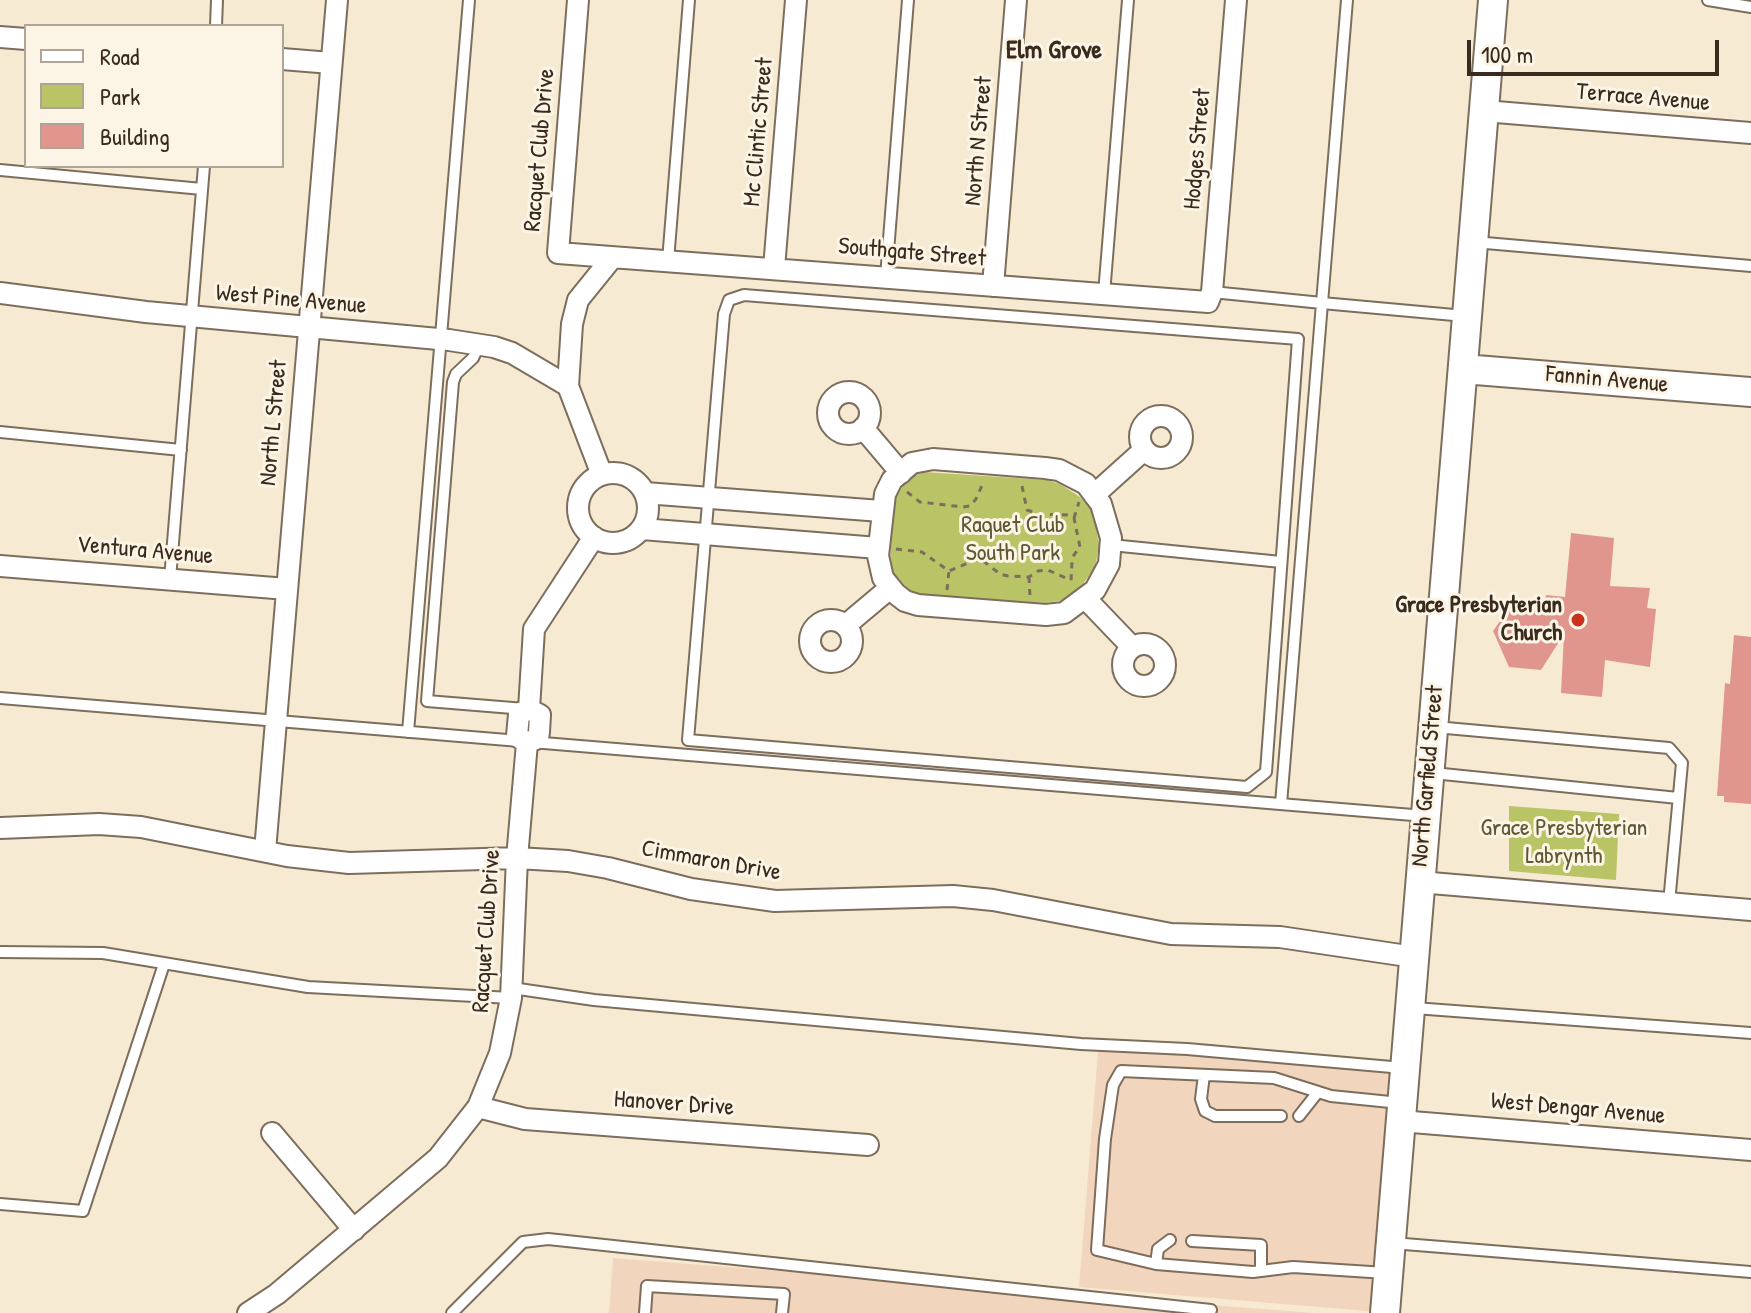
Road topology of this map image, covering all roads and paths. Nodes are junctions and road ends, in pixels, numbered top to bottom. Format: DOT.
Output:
graph roads {
  1 [pos="217,0"];
  2 [pos="337,0"];
  3 [pos="469,0"];
  4 [pos="578,0"];
  5 [pos="689,0"];
  6 [pos="796,0"];
  7 [pos="908,0"];
  8 [pos="1016,0"];
  9 [pos="1128,0"];
  10 [pos="1236,0"];
  11 [pos="1347,0"];
  12 [pos="1493,0"];
  13 [pos="1708,0"];
  14 [pos="1751,7"];
  15 [pos="216,24"];
  16 [pos="0,37"];
  17 [pos="24,39"];
  18 [pos="284,59"];
  19 [pos="331,63"];
  20 [pos="1484,111"];
  21 [pos="1751,133"];
  22 [pos="204,168"];
  23 [pos="0,170"];
  24 [pos="202,189"];
  25 [pos="1473,242"];
  26 [pos="612,258"];
  27 [pos="668,261"];
  28 [pos="1751,266"];
  29 [pos="774,268"];
  30 [pos="886,277"];
  31 [pos="993,286"];
  32 [pos="0,293"];
  33 [pos="1104,294"];
  34 [pos="1210,297"];
  35 [pos="1322,303"];
  36 [pos="191,316"];
  37 [pos="1467,316"];
  38 [pos="308,328"];
  39 [pos="439,340"];
  40 [pos="479,345"];
  41 [pos="1463,369"];
  42 [pos="568,386"];
  43 [pos="1751,392"];
  44 [pos="863,428"];
  45 [pos="0,432"];
  46 [pos="181,450"];
  47 [pos="1144,450"];
  48 [pos="901,473"];
  49 [pos="602,475"];
  50 [pos="972,476"];
  51 [pos="1021,480"];
  52 [pos="645,493"];
  53 [pos="1073,494"];
  54 [pos="899,497"];
  55 [pos="708,498"];
  56 [pos="1087,501"];
  57 [pos="881,511"];
  58 [pos="1074,518"];
  59 [pos="642,529"];
  60 [pos="706,534"];
  61 [pos="594,537"];
  62 [pos="1111,545"];
  63 [pos="886,548"];
  64 [pos="1281,562"];
  65 [pos="0,566"];
  66 [pos="949,571"];
  67 [pos="1029,577"];
  68 [pos="170,579"];
  69 [pos="1070,580"];
  70 [pos="890,588"];
  71 [pos="287,589"];
  72 [pos="1081,592"];
  73 [pos="938,593"];
  74 [pos="1038,600"];
  75 [pos="846,625"];
  76 [pos="1132,647"];
  77 [pos="0,698"];
  78 [pos="529,709"];
  79 [pos="276,720"];
  80 [pos="1433,727"];
  81 [pos="408,732"];
  82 [pos="527,743"];
  83 [pos="1429,773"];
  84 [pos="1678,798"];
  85 [pos="1281,804"];
  86 [pos="1425,816"];
  87 [pos="0,828"];
  88 [pos="265,851"];
  89 [pos="517,858"];
  90 [pos="1419,882"];
  91 [pos="1669,903"];
  92 [pos="1751,910"];
  93 [pos="0,952"];
  94 [pos="1414,957"];
  95 [pos="164,964"];
  96 [pos="512,993"];
  97 [pos="1410,1008"];
  98 [pos="1751,1033"];
  99 [pos="1405,1068"];
  100 [pos="1204,1075"];
  101 [pos="1318,1092"];
  102 [pos="478,1107"];
  103 [pos="1401,1112"];
  104 [pos="1281,1116"];
  105 [pos="1299,1116"];
  106 [pos="272,1133"];
  107 [pos="868,1145"];
  108 [pos="1751,1150"];
  109 [pos="0,1204"];
  110 [pos="354,1230"];
  111 [pos="1170,1240"];
  112 [pos="1192,1241"];
  113 [pos="1390,1243"];
  114 [pos="1156,1264"];
  115 [pos="1261,1271"];
  116 [pos="1751,1272"];
  117 [pos="1388,1273"];
  118 [pos="1211,1310"];
  119 [pos="257,1311"];
  120 [pos="452,1313"];
  121 [pos="645,1313"];
  122 [pos="782,1313"];
  123 [pos="1385,1313"];
  1 -- 15 [label="lane"];
  2 -- 19 [label="street, North L Street"];
  3 -- 39 [label="lane"];
  4 -- 26 [label="street, Racquet Club Drive"];
  5 -- 27 [label="lane"];
  6 -- 29 [label="street, Mc Clintic Street"];
  7 -- 30 [label="lane"];
  8 -- 31 [label="street, North N Street"];
  9 -- 33 [label="lane"];
  10 -- 34 [label="street, Hodges Street"];
  11 -- 35 [label="lane"];
  12 -- 20 [label="main road, North Garfield Street"];
  13 -- 14 [label="lane"];
  16 -- 17 [label="street"];
  18 -- 19 [label="street"];
  19 -- 38 [label="street, North L Street"];
  20 -- 21 [label="street, Terrace Avenue"];
  20 -- 25 [label="main road, North Garfield Street"];
  22 -- 24 [label="lane"];
  23 -- 24 [label="lane"];
  24 -- 36 [label="lane"];
  25 -- 28 [label="lane"];
  25 -- 37 [label="main road, North Garfield Street"];
  26 -- 27 [label="street, Southgate Street"];
  26 -- 42 [label="street"];
  27 -- 29 [label="street, Southgate Street"];
  29 -- 30 [label="street, Southgate Street"];
  30 -- 31 [label="street, Southgate Street"];
  31 -- 33 [label="street, Southgate Street"];
  32 -- 36 [label="street, West Pine Avenue"];
  33 -- 34 [label="street, Southgate Street"];
  34 -- 35 [label="lane"];
  35 -- 37 [label="lane"];
  35 -- 85 [label="lane"];
  36 -- 38 [label="street, West Pine Avenue"];
  36 -- 46 [label="lane"];
  37 -- 41 [label="main road, North Garfield Street"];
  38 -- 39 [label="street, West Pine Avenue"];
  38 -- 71 [label="street, North L Street"];
  39 -- 40 [label="street, West Pine Avenue"];
  39 -- 81 [label="lane"];
  40 -- 42 [label="street, West Pine Avenue"];
  40 -- 78 [label="lane"];
  41 -- 43 [label="main road, Fannin Avenue"];
  41 -- 80 [label="main road, North Garfield Street"];
  42 -- 49 [label="street"];
  44 -- 48 [label="street"];
  45 -- 46 [label="lane"];
  46 -- 68 [label="lane"];
  47 -- 56 [label="street"];
  48 -- 56 [label="street"];
  48 -- 57 [label="street"];
  49 -- 52 [label="street"];
  49 -- 61 [label="street"];
  50 -- 54 [label="path"];
  51 -- 58 [label="path"];
  52 -- 55 [label="street"];
  52 -- 59 [label="street"];
  53 -- 56 [label="path"];
  55 -- 57 [label="street"];
  55 -- 60 [label="lane"];
  55 -- 64 [label="lane"];
  56 -- 58 [label="path"];
  56 -- 62 [label="street"];
  57 -- 63 [label="street"];
  58 -- 69 [label="path"];
  59 -- 60 [label="street"];
  59 -- 61 [label="street"];
  60 -- 63 [label="street"];
  60 -- 64 [label="lane"];
  61 -- 78 [label="street, Racquet Club Drive"];
  62 -- 64 [label="lane"];
  62 -- 72 [label="street"];
  63 -- 66 [label="path"];
  63 -- 70 [label="street"];
  65 -- 68 [label="street, Ventura Avenue"];
  66 -- 67 [label="path"];
  66 -- 73 [label="path"];
  67 -- 69 [label="path"];
  67 -- 74 [label="path"];
  68 -- 71 [label="street, Ventura Avenue"];
  69 -- 72 [label="path"];
  70 -- 72 [label="street"];
  70 -- 75 [label="street"];
  71 -- 79 [label="street, North L Street"];
  72 -- 76 [label="street"];
  77 -- 79 [label="lane"];
  78 -- 82 [label="street, Racquet Club Drive"];
  79 -- 81 [label="lane"];
  79 -- 88 [label="street, North L Street"];
  80 -- 83 [label="main road, North Garfield Street"];
  80 -- 84 [label="lane"];
  81 -- 82 [label="lane"];
  82 -- 85 [label="lane"];
  82 -- 89 [label="street, Racquet Club Drive"];
  83 -- 84 [label="lane"];
  83 -- 86 [label="main road, North Garfield Street"];
  84 -- 91 [label="lane"];
  85 -- 86 [label="lane"];
  86 -- 90 [label="main road, North Garfield Street"];
  87 -- 88 [label="street, Cimmaron Drive"];
  88 -- 89 [label="street, Cimmaron Drive"];
  89 -- 94 [label="street, Cimmaron Drive"];
  89 -- 96 [label="street, Racquet Club Drive"];
  90 -- 91 [label="street"];
  90 -- 94 [label="main road, North Garfield Street"];
  91 -- 92 [label="street"];
  93 -- 95 [label="lane"];
  94 -- 97 [label="main road, North Garfield Street"];
  95 -- 96 [label="lane"];
  95 -- 109 [label="lane"];
  96 -- 99 [label="lane"];
  96 -- 102 [label="street, Racquet Club Drive"];
  97 -- 98 [label="lane"];
  97 -- 99 [label="main road, North Garfield Street"];
  99 -- 103 [label="main road, North Garfield Street"];
  100 -- 101 [label="lane"];
  100 -- 104 [label="lane"];
  100 -- 114 [label="lane"];
  101 -- 103 [label="lane"];
  101 -- 105 [label="lane"];
  102 -- 107 [label="street, Hanover Drive"];
  102 -- 110 [label="street, Racquet Club Drive"];
  103 -- 108 [label="street, West Dengar Avenue"];
  103 -- 113 [label="main road, North Garfield Street"];
  106 -- 110 [label="street"];
  110 -- 119 [label="street, Racquet Club Drive"];
  111 -- 114 [label="lane"];
  112 -- 115 [label="lane"];
  113 -- 116 [label="lane"];
  113 -- 117 [label="main road, North Garfield Street"];
  114 -- 115 [label="lane"];
  115 -- 117 [label="lane"];
  117 -- 123 [label="main road, North Garfield Street"];
  118 -- 120 [label="lane"];
  121 -- 122 [label="lane"];
}
